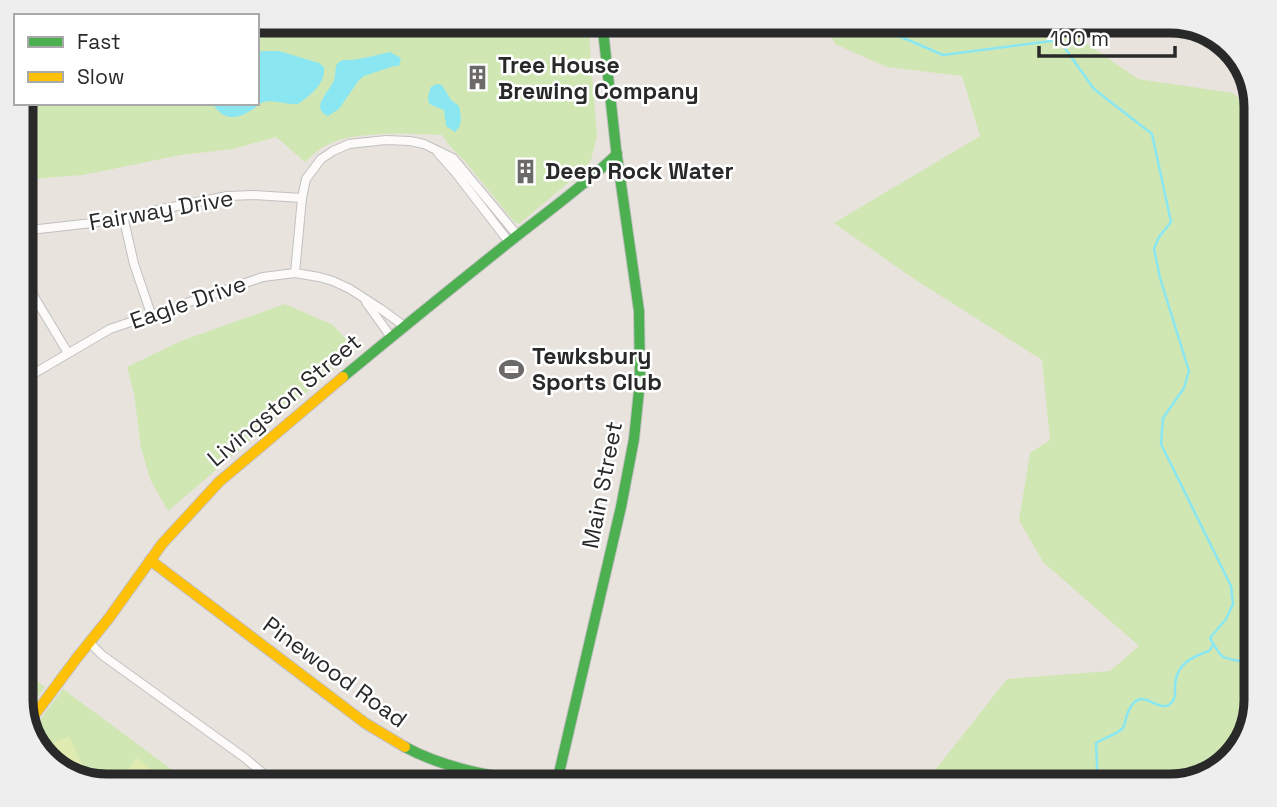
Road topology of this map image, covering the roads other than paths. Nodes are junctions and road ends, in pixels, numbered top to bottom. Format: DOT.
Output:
graph roads {
  1 [pos="603,33"];
  2 [pos="617,155"];
  3 [pos="302,198"];
  4 [pos="123,216"];
  5 [pos="33,230"];
  6 [pos="513,239"];
  7 [pos="295,273"];
  8 [pos="33,295"];
  9 [pos="364,299"];
  10 [pos="151,314"];
  11 [pos="404,326"];
  12 [pos="391,337"];
  13 [pos="68,353"];
  14 [pos="33,375"];
  15 [pos="150,560"];
  16 [pos="89,642"];
  17 [pos="35,714"];
  18 [pos="264,774"];
  19 [pos="482,774"];
  20 [pos="559,774"];
  1 -- 2 [label="street, Main Street"];
  2 -- 6 [label="street, Livingston Street"];
  2 -- 20 [label="street, Main Street"];
  3 -- 4 [label="street, Fairway Drive"];
  3 -- 6 [label="street"];
  3 -- 7 [label="street"];
  4 -- 5 [label="street, Fairway Drive"];
  4 -- 10 [label="street"];
  6 -- 11 [label="street, Livingston Street"];
  7 -- 9 [label="street, Eagle Drive"];
  7 -- 10 [label="street, Eagle Drive"];
  8 -- 13 [label="street"];
  9 -- 11 [label="street, Eagle Drive"];
  9 -- 12 [label="street, Eagle Drive"];
  10 -- 13 [label="street, Eagle Drive"];
  11 -- 12 [label="street, Livingston Street"];
  12 -- 15 [label="street, Livingston Street"];
  13 -- 14 [label="street, Eagle Drive"];
  15 -- 16 [label="street, Livingston Street"];
  15 -- 19 [label="street, Pinewood Road"];
  16 -- 17 [label="street, Livingston Street"];
  16 -- 18 [label="street"];
}
